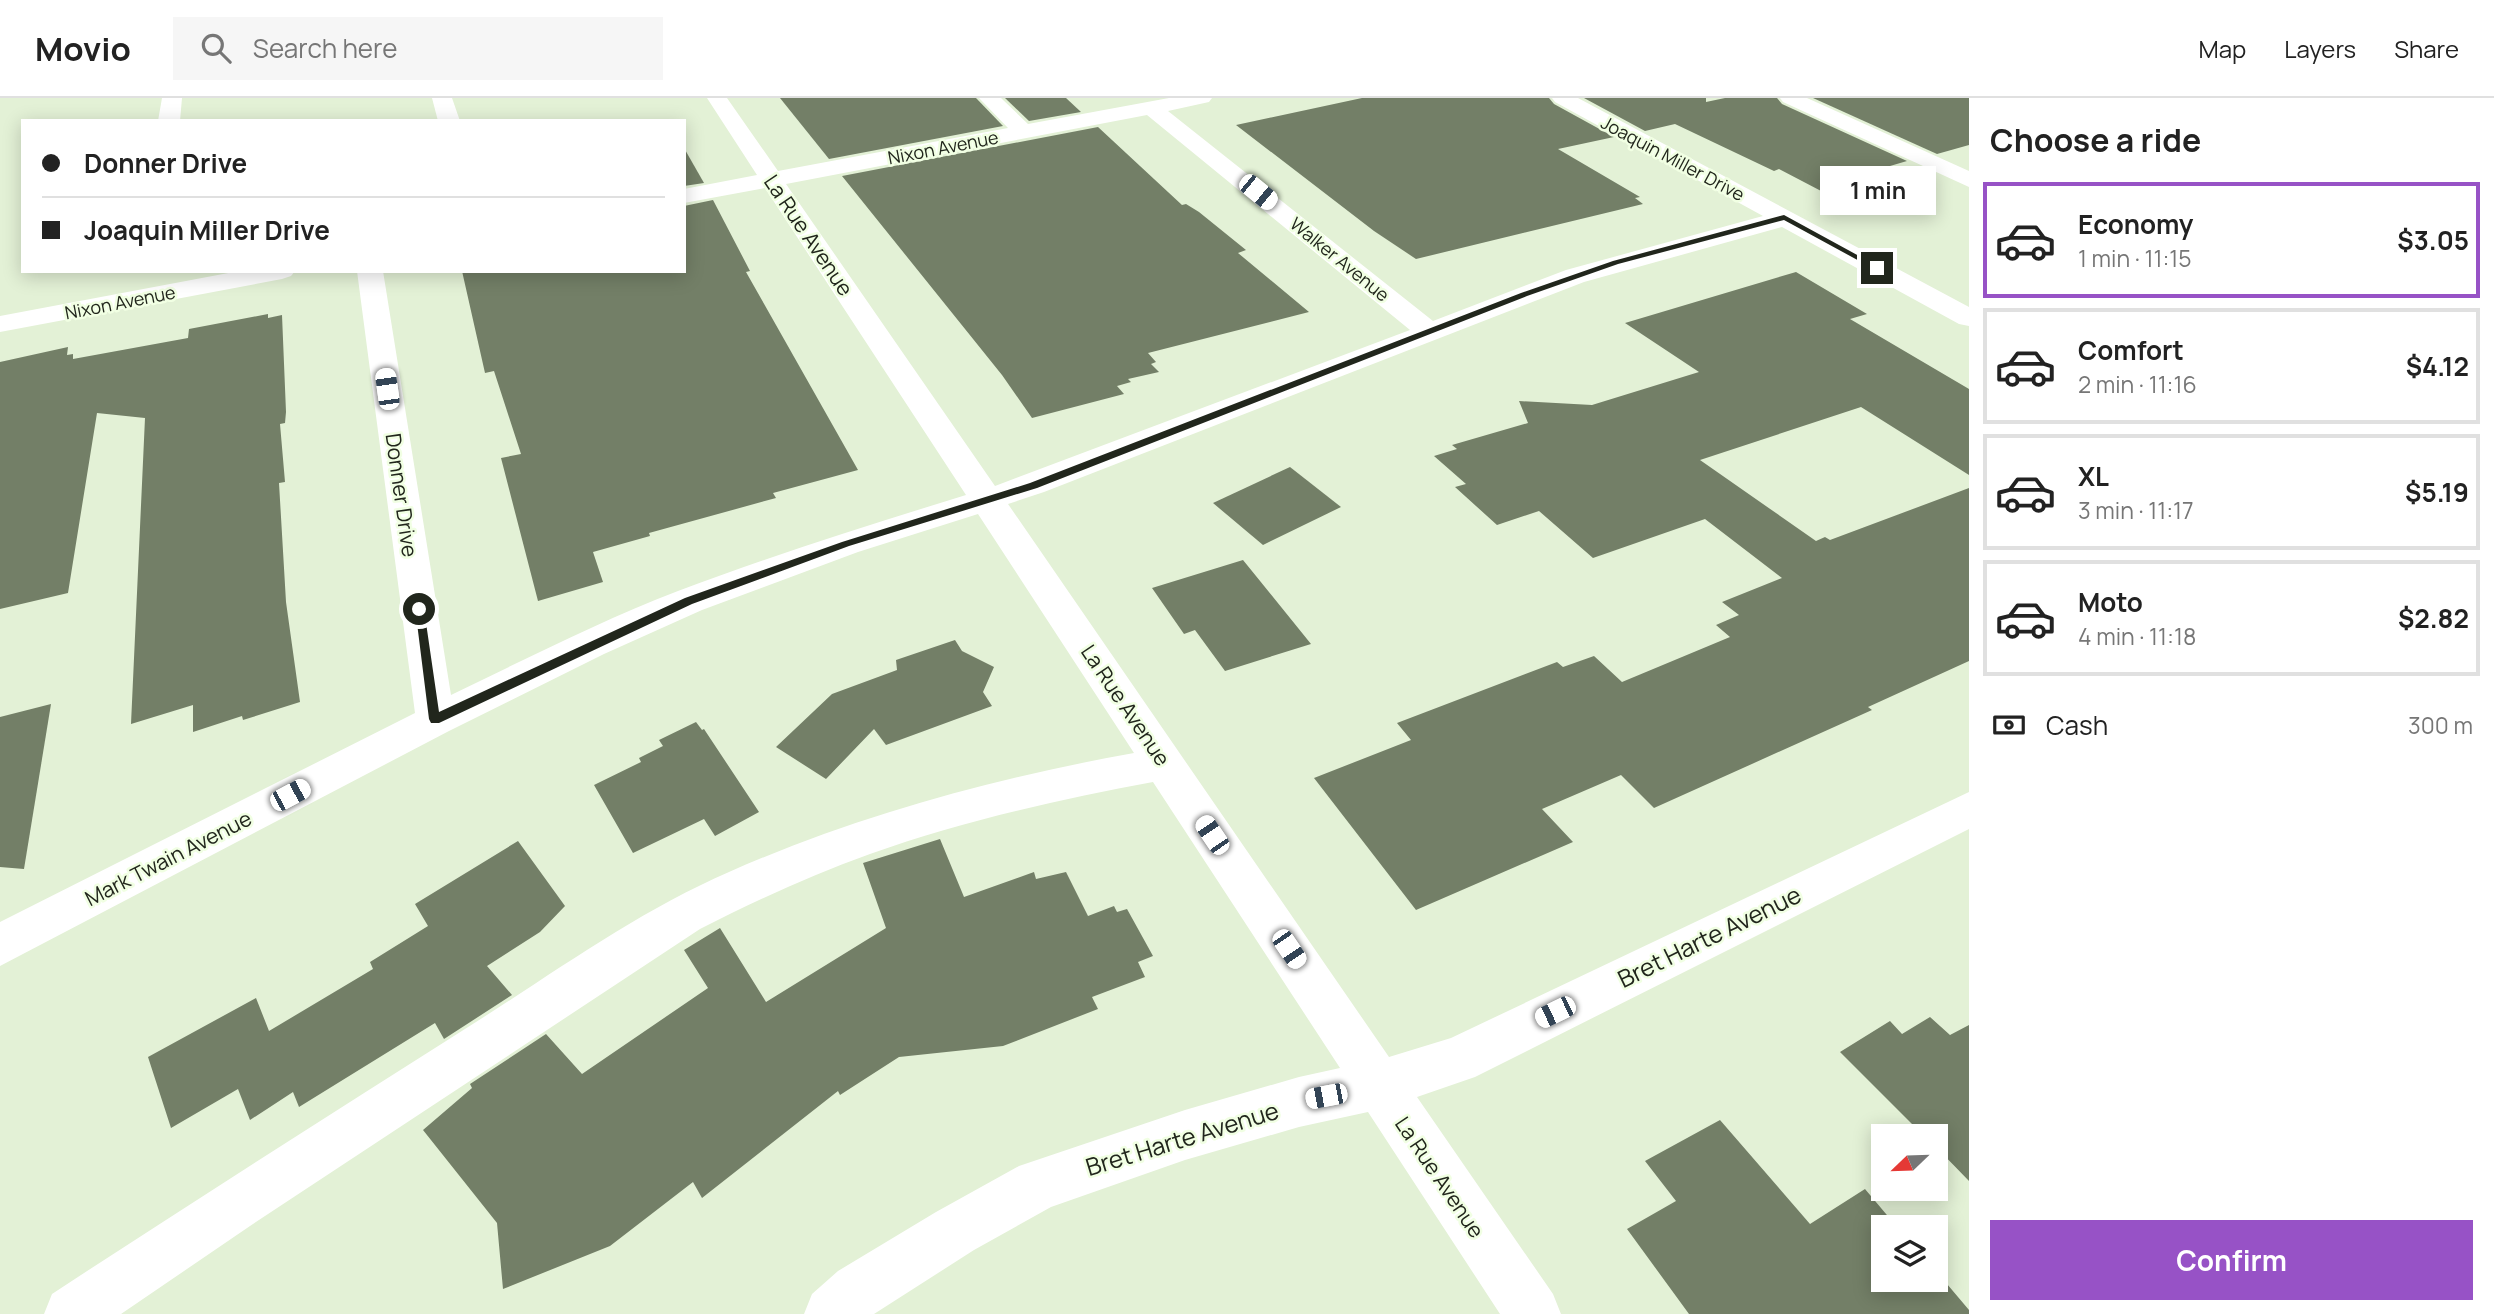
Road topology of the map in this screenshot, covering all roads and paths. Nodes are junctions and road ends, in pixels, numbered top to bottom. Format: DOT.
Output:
graph roads {
  1 [pos="172,98"];
  2 [pos="442,98"];
  3 [pos="717,98"];
  4 [pos="989,98"];
  5 [pos="1202,98"];
  6 [pos="1562,98"];
  7 [pos="1790,98"];
  8 [pos="1152,108"];
  9 [pos="169,119"];
  10 [pos="448,119"];
  11 [pos="1024,132"];
  12 [pos="772,179"];
  13 [pos="1969,180"];
  14 [pos="686,196"];
  15 [pos="1784,218"];
  16 [pos="261,273"];
  17 [pos="370,273"];
  18 [pos="154,283"];
  19 [pos="1969,318"];
  20 [pos="0,324"];
  21 [pos="1430,332"];
  22 [pos="988,501"];
  23 [pos="435,719"];
  24 [pos="1165,764"];
  25 [pos="1969,809"];
  26 [pos="0,945"];
  27 [pos="1379,1085"];
  28 [pos="72,1314"];
  29 [pos="832,1314"];
  30 [pos="1533,1314"];
  1 -- 9 [label="street"];
  2 -- 10 [label="street"];
  3 -- 12 [label="street, La Rue Avenue"];
  4 -- 11 [label="street"];
  5 -- 8 [label="street, Nixon Avenue"];
  6 -- 15 [label="street, Joaquin Miller Drive"];
  7 -- 13 [label="street"];
  8 -- 11 [label="street, Nixon Avenue"];
  8 -- 21 [label="street, Walker Avenue"];
  11 -- 12 [label="street, Nixon Avenue"];
  12 -- 14 [label="street, Nixon Avenue"];
  12 -- 22 [label="street, La Rue Avenue"];
  15 -- 19 [label="street, Joaquin Miller Drive"];
  15 -- 21 [label="street, Mark Twain Avenue"];
  16 -- 18 [label="street, Nixon Avenue"];
  17 -- 23 [label="street, Donner Drive"];
  18 -- 20 [label="street, Nixon Avenue"];
  21 -- 22 [label="street, Mark Twain Avenue"];
  22 -- 23 [label="street, Mark Twain Avenue"];
  22 -- 24 [label="street, La Rue Avenue"];
  23 -- 26 [label="street, Mark Twain Avenue"];
  24 -- 27 [label="street, La Rue Avenue"];
  24 -- 28 [label="street"];
  25 -- 27 [label="street, Bret Harte Avenue"];
  27 -- 29 [label="street, Bret Harte Avenue"];
  27 -- 30 [label="street, La Rue Avenue"];
}
